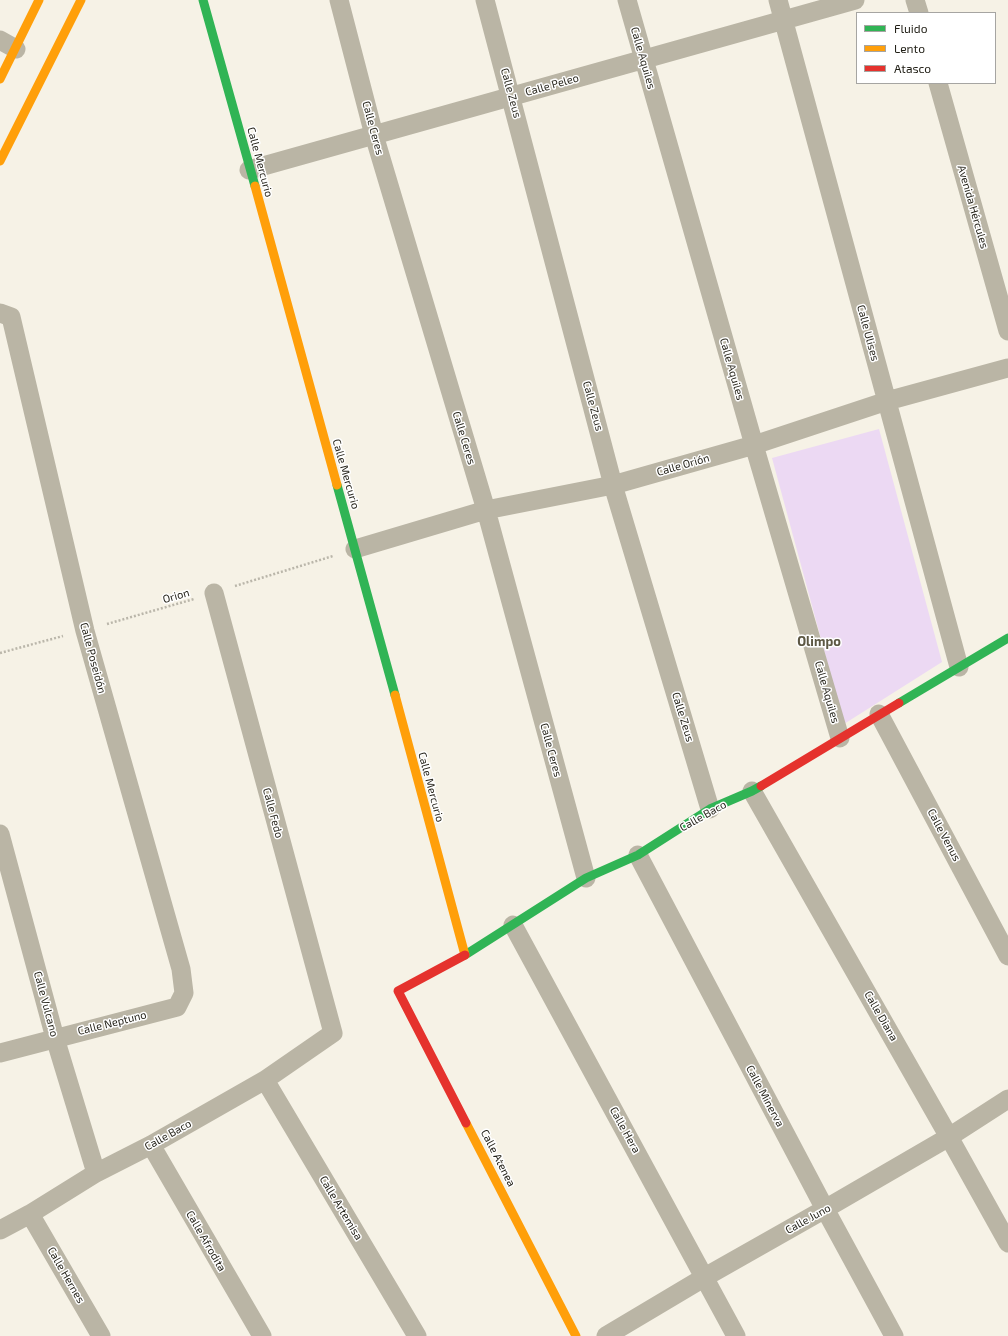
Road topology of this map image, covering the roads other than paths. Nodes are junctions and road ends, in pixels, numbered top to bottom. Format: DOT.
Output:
graph roads {
  1 [pos="39,0"];
  2 [pos="81,0"];
  3 [pos="203,0"];
  4 [pos="340,0"];
  5 [pos="485,0"];
  6 [pos="627,0"];
  7 [pos="778,0"];
  8 [pos="855,0"];
  9 [pos="915,0"];
  10 [pos="919,12"];
  11 [pos="783,20"];
  12 [pos="8,45"];
  13 [pos="644,59"];
  14 [pos="0,79"];
  15 [pos="938,84"];
  16 [pos="512,96"];
  17 [pos="374,135"];
  18 [pos="0,161"];
  19 [pos="249,170"];
  20 [pos="0,313"];
  21 [pos="1008,331"];
  22 [pos="1008,368"];
  23 [pos="887,401"];
  24 [pos="754,445"];
  25 [pos="613,485"];
  26 [pos="486,510"];
  27 [pos="355,549"];
  28 [pos="214,593"];
  29 [pos="1008,638"];
  30 [pos="959,667"];
  31 [pos="879,714"];
  32 [pos="840,738"];
  33 [pos="752,790"];
  34 [pos="710,810"];
  35 [pos="0,834"];
  36 [pos="638,855"];
  37 [pos="586,878"];
  38 [pos="513,925"];
  39 [pos="464,955"];
  40 [pos="1008,956"];
  41 [pos="398,992"];
  42 [pos="177,1007"];
  43 [pos="333,1033"];
  44 [pos="54,1038"];
  45 [pos="0,1052"];
  46 [pos="266,1080"];
  47 [pos="1008,1099"];
  48 [pos="949,1137"];
  49 [pos="151,1145"];
  50 [pos="96,1173"];
  51 [pos="825,1209"];
  52 [pos="30,1214"];
  53 [pos="0,1230"];
  54 [pos="1008,1243"];
  55 [pos="704,1277"];
  56 [pos="101,1336"];
  57 [pos="262,1336"];
  58 [pos="417,1336"];
  59 [pos="576,1336"];
  60 [pos="606,1336"];
  61 [pos="736,1336"];
  62 [pos="894,1336"];
  1 -- 12 [label="street"];
  2 -- 18 [label="street"];
  3 -- 19 [label="street, Calle Mercurio"];
  4 -- 17 [label="street, Calle Ceres"];
  5 -- 16 [label="street, Calle Zeus"];
  6 -- 13 [label="street, Calle Aquiles"];
  7 -- 11 [label="street, Calle Ulises"];
  8 -- 11 [label="street, Calle Peleo"];
  9 -- 10 [label="street"];
  11 -- 13 [label="street, Calle Peleo"];
  11 -- 23 [label="street, Calle Ulises"];
  12 -- 14 [label="street"];
  13 -- 16 [label="street, Calle Peleo"];
  13 -- 24 [label="street, Calle Aquiles"];
  15 -- 21 [label="street, Avenida Hércules"];
  16 -- 17 [label="street, Calle Peleo"];
  16 -- 25 [label="street, Calle Zeus"];
  17 -- 19 [label="street, Calle Peleo"];
  17 -- 26 [label="street, Calle Ceres"];
  19 -- 27 [label="street, Calle Mercurio"];
  20 -- 42 [label="street, Calle Poseidón"];
  22 -- 23 [label="street, Calle Orión"];
  23 -- 24 [label="street, Calle Orión"];
  23 -- 30 [label="street, Calle Ulises"];
  24 -- 25 [label="street, Calle Orión"];
  24 -- 32 [label="street, Calle Aquiles"];
  25 -- 26 [label="street, Calle Orión"];
  25 -- 34 [label="street, Calle Zeus"];
  26 -- 27 [label="street, Calle Orión"];
  26 -- 37 [label="street, Calle Ceres"];
  27 -- 39 [label="street, Calle Mercurio"];
  28 -- 43 [label="street, Calle Fedo"];
  29 -- 30 [label="street, Calle Baco"];
  30 -- 31 [label="street, Calle Baco"];
  31 -- 32 [label="street, Calle Baco"];
  31 -- 40 [label="street, Calle Venus"];
  32 -- 33 [label="street, Calle Baco"];
  33 -- 34 [label="street, Calle Baco"];
  33 -- 48 [label="street, Calle Diana"];
  34 -- 36 [label="street, Calle Baco"];
  35 -- 44 [label="street, Calle Vulcano"];
  36 -- 37 [label="street, Calle Baco"];
  36 -- 51 [label="street, Calle Minerva"];
  37 -- 38 [label="street, Calle Baco"];
  38 -- 39 [label="street, Calle Baco"];
  38 -- 55 [label="street, Calle Hera"];
  39 -- 41 [label="street, Calle Baco"];
  41 -- 59 [label="street, Calle Atenea"];
  42 -- 44 [label="street, Calle Neptuno"];
  43 -- 46 [label="street, Calle Baco"];
  44 -- 45 [label="street, Calle Neptuno"];
  44 -- 50 [label="street, Calle Vulcano"];
  46 -- 49 [label="street, Calle Baco"];
  46 -- 58 [label="street, Calle Artemisa"];
  47 -- 48 [label="street, Calle Juno"];
  48 -- 51 [label="street, Calle Juno"];
  48 -- 54 [label="street, Calle Diana"];
  49 -- 50 [label="street, Calle Baco"];
  49 -- 57 [label="street, Calle Afrodita"];
  50 -- 52 [label="street, Calle Baco"];
  51 -- 55 [label="street, Calle Juno"];
  51 -- 62 [label="street, Calle Minerva"];
  52 -- 53 [label="street, Calle Baco"];
  52 -- 56 [label="street, Calle Hernes"];
  55 -- 60 [label="street, Calle Juno"];
  55 -- 61 [label="street, Calle Hera"];
}
